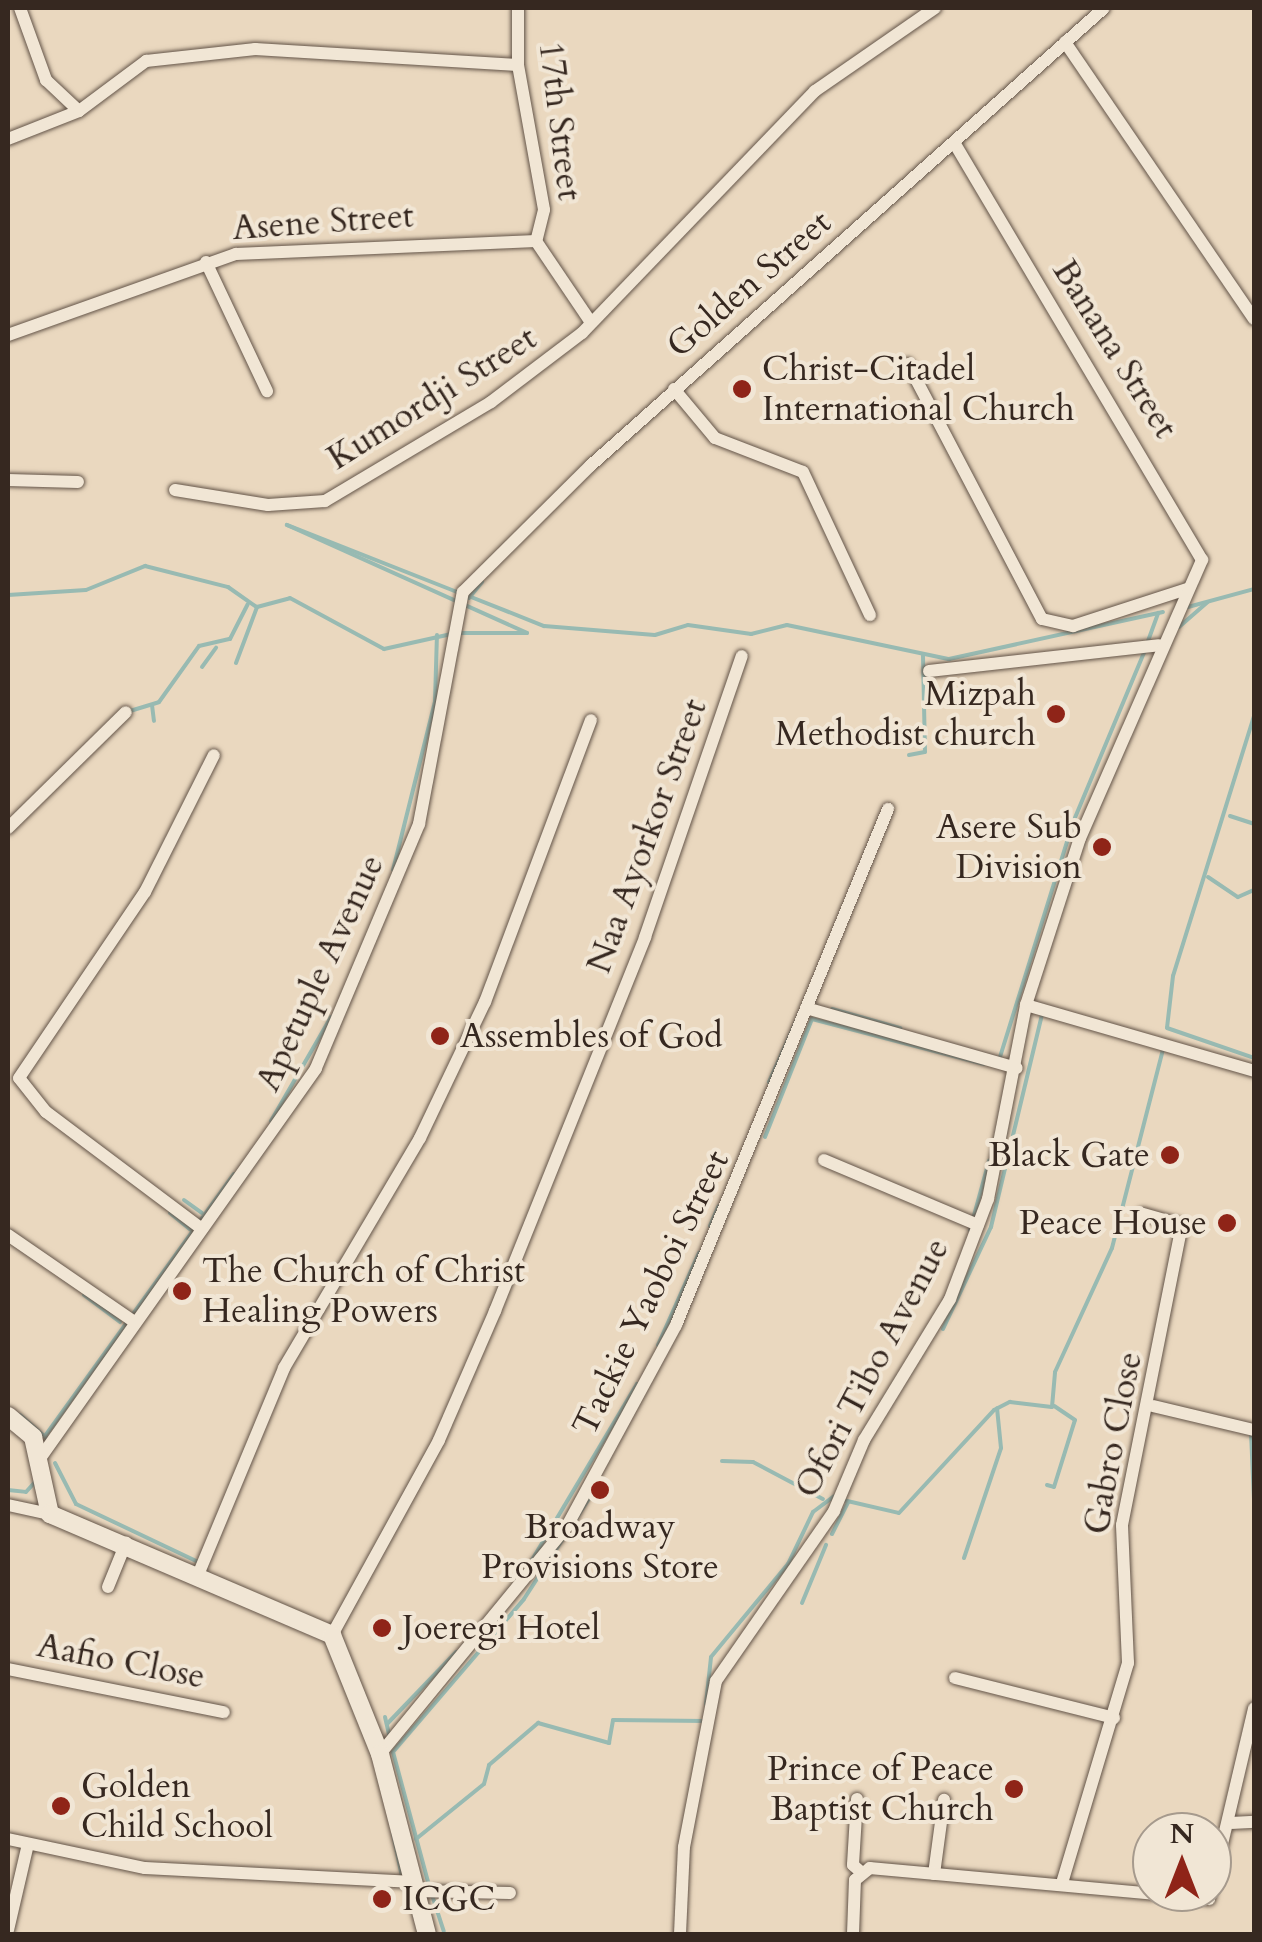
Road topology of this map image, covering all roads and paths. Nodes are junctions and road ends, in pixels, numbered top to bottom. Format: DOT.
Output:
graph roads {
  1 [pos="20,8"];
  2 [pos="518,8"];
  3 [pos="935,8"];
  4 [pos="1104,8"];
  5 [pos="1064,42"];
  6 [pos="518,65"];
  7 [pos="80,111"];
  8 [pos="8,139"];
  9 [pos="954,143"];
  10 [pos="536,241"];
  11 [pos="206,262"];
  12 [pos="1254,319"];
  13 [pos="590,320"];
  14 [pos="8,335"];
  15 [pos="908,364"];
  16 [pos="674,389"];
  17 [pos="266,391"];
  18 [pos="8,480"];
  19 [pos="78,482"];
  20 [pos="175,490"];
  21 [pos="1186,589"];
  22 [pos="870,614"];
  23 [pos="451,620"];
  24 [pos="1159,645"];
  25 [pos="742,656"];
  26 [pos="930,672"];
  27 [pos="126,712"];
  28 [pos="591,720"];
  29 [pos="214,755"];
  30 [pos="888,809"];
  31 [pos="8,828"];
  32 [pos="1026,1005"];
  33 [pos="806,1008"];
  34 [pos="1017,1068"];
  35 [pos="1254,1071"];
  36 [pos="824,1160"];
  37 [pos="1143,1214"];
  38 [pos="978,1225"];
  39 [pos="202,1229"];
  40 [pos="8,1236"];
  41 [pos="133,1321"];
  42 [pos="1153,1406"];
  43 [pos="8,1416"];
  44 [pos="1254,1430"];
  45 [pos="42,1457"];
  46 [pos="8,1505"];
  47 [pos="50,1514"];
  48 [pos="126,1543"];
  49 [pos="198,1575"];
  50 [pos="108,1588"];
  51 [pos="332,1635"];
  52 [pos="8,1669"];
  53 [pos="955,1678"];
  54 [pos="1254,1708"];
  55 [pos="224,1712"];
  56 [pos="1114,1718"];
  57 [pos="380,1754"];
  58 [pos="858,1799"];
  59 [pos="944,1800"];
  60 [pos="1254,1822"];
  61 [pos="1232,1823"];
  62 [pos="8,1839"];
  63 [pos="28,1844"];
  64 [pos="860,1871"];
  65 [pos="934,1874"];
  66 [pos="1062,1884"];
  67 [pos="415,1886"];
  68 [pos="510,1893"];
  69 [pos="1132,1894"];
  70 [pos="8,1930"];
  71 [pos="427,1934"];
  72 [pos="680,1934"];
  73 [pos="852,1934"];
  1 -- 7 [label="street"];
  2 -- 6 [label="street, 17th Street"];
  3 -- 13 [label="street, Kumordji Street"];
  4 -- 5 [label="street, Golden Street"];
  5 -- 9 [label="street, Golden Street"];
  5 -- 12 [label="street"];
  6 -- 7 [label="street"];
  6 -- 10 [label="street, 17th Street"];
  7 -- 8 [label="street"];
  9 -- 16 [label="street, Golden Street"];
  9 -- 21 [label="street, Banana Street"];
  10 -- 11 [label="street, Asene Street"];
  10 -- 13 [label="street"];
  11 -- 14 [label="street, Asene Street"];
  11 -- 17 [label="street"];
  13 -- 20 [label="street, Kumordji Street"];
  15 -- 21 [label="street"];
  16 -- 22 [label="street"];
  16 -- 23 [label="street, Golden Street"];
  18 -- 19 [label="street"];
  21 -- 24 [label="street, Ofori Tibo Avenue"];
  23 -- 39 [label="street, Apetuple Avenue"];
  24 -- 26 [label="street"];
  24 -- 32 [label="street, Ofori Tibo Avenue"];
  25 -- 51 [label="street, Naa Ayorkor Street"];
  27 -- 31 [label="street"];
  28 -- 49 [label="street"];
  29 -- 39 [label="street"];
  30 -- 33 [label="street, Tackie Yaoboi Street"];
  32 -- 34 [label="street, Ofori Tibo Avenue"];
  32 -- 35 [label="street"];
  33 -- 34 [label="street"];
  33 -- 57 [label="street, Tackie Yaoboi Street"];
  34 -- 38 [label="street, Ofori Tibo Avenue"];
  36 -- 38 [label="street"];
  37 -- 42 [label="street, Gabro Close"];
  38 -- 72 [label="street, Ofori Tibo Avenue"];
  39 -- 41 [label="street, Apetuple Avenue"];
  40 -- 41 [label="street"];
  41 -- 45 [label="street, Apetuple Avenue"];
  42 -- 44 [label="street"];
  42 -- 56 [label="street, Gabro Close"];
  43 -- 45 [label="street"];
  45 -- 47 [label="street"];
  46 -- 47 [label="street"];
  47 -- 48 [label="street"];
  48 -- 49 [label="street"];
  48 -- 50 [label="street"];
  49 -- 51 [label="street"];
  51 -- 57 [label="street"];
  52 -- 55 [label="street, Aafio Close"];
  53 -- 56 [label="street"];
  54 -- 61 [label="street"];
  56 -- 66 [label="street, Gabro Close"];
  57 -- 67 [label="street"];
  58 -- 64 [label="street"];
  59 -- 65 [label="street"];
  60 -- 61 [label="street"];
  62 -- 63 [label="street"];
  63 -- 67 [label="street"];
  63 -- 70 [label="street"];
  64 -- 65 [label="street"];
  64 -- 73 [label="street"];
  65 -- 66 [label="street"];
  66 -- 69 [label="street"];
  67 -- 68 [label="street"];
  67 -- 71 [label="street"];
}
